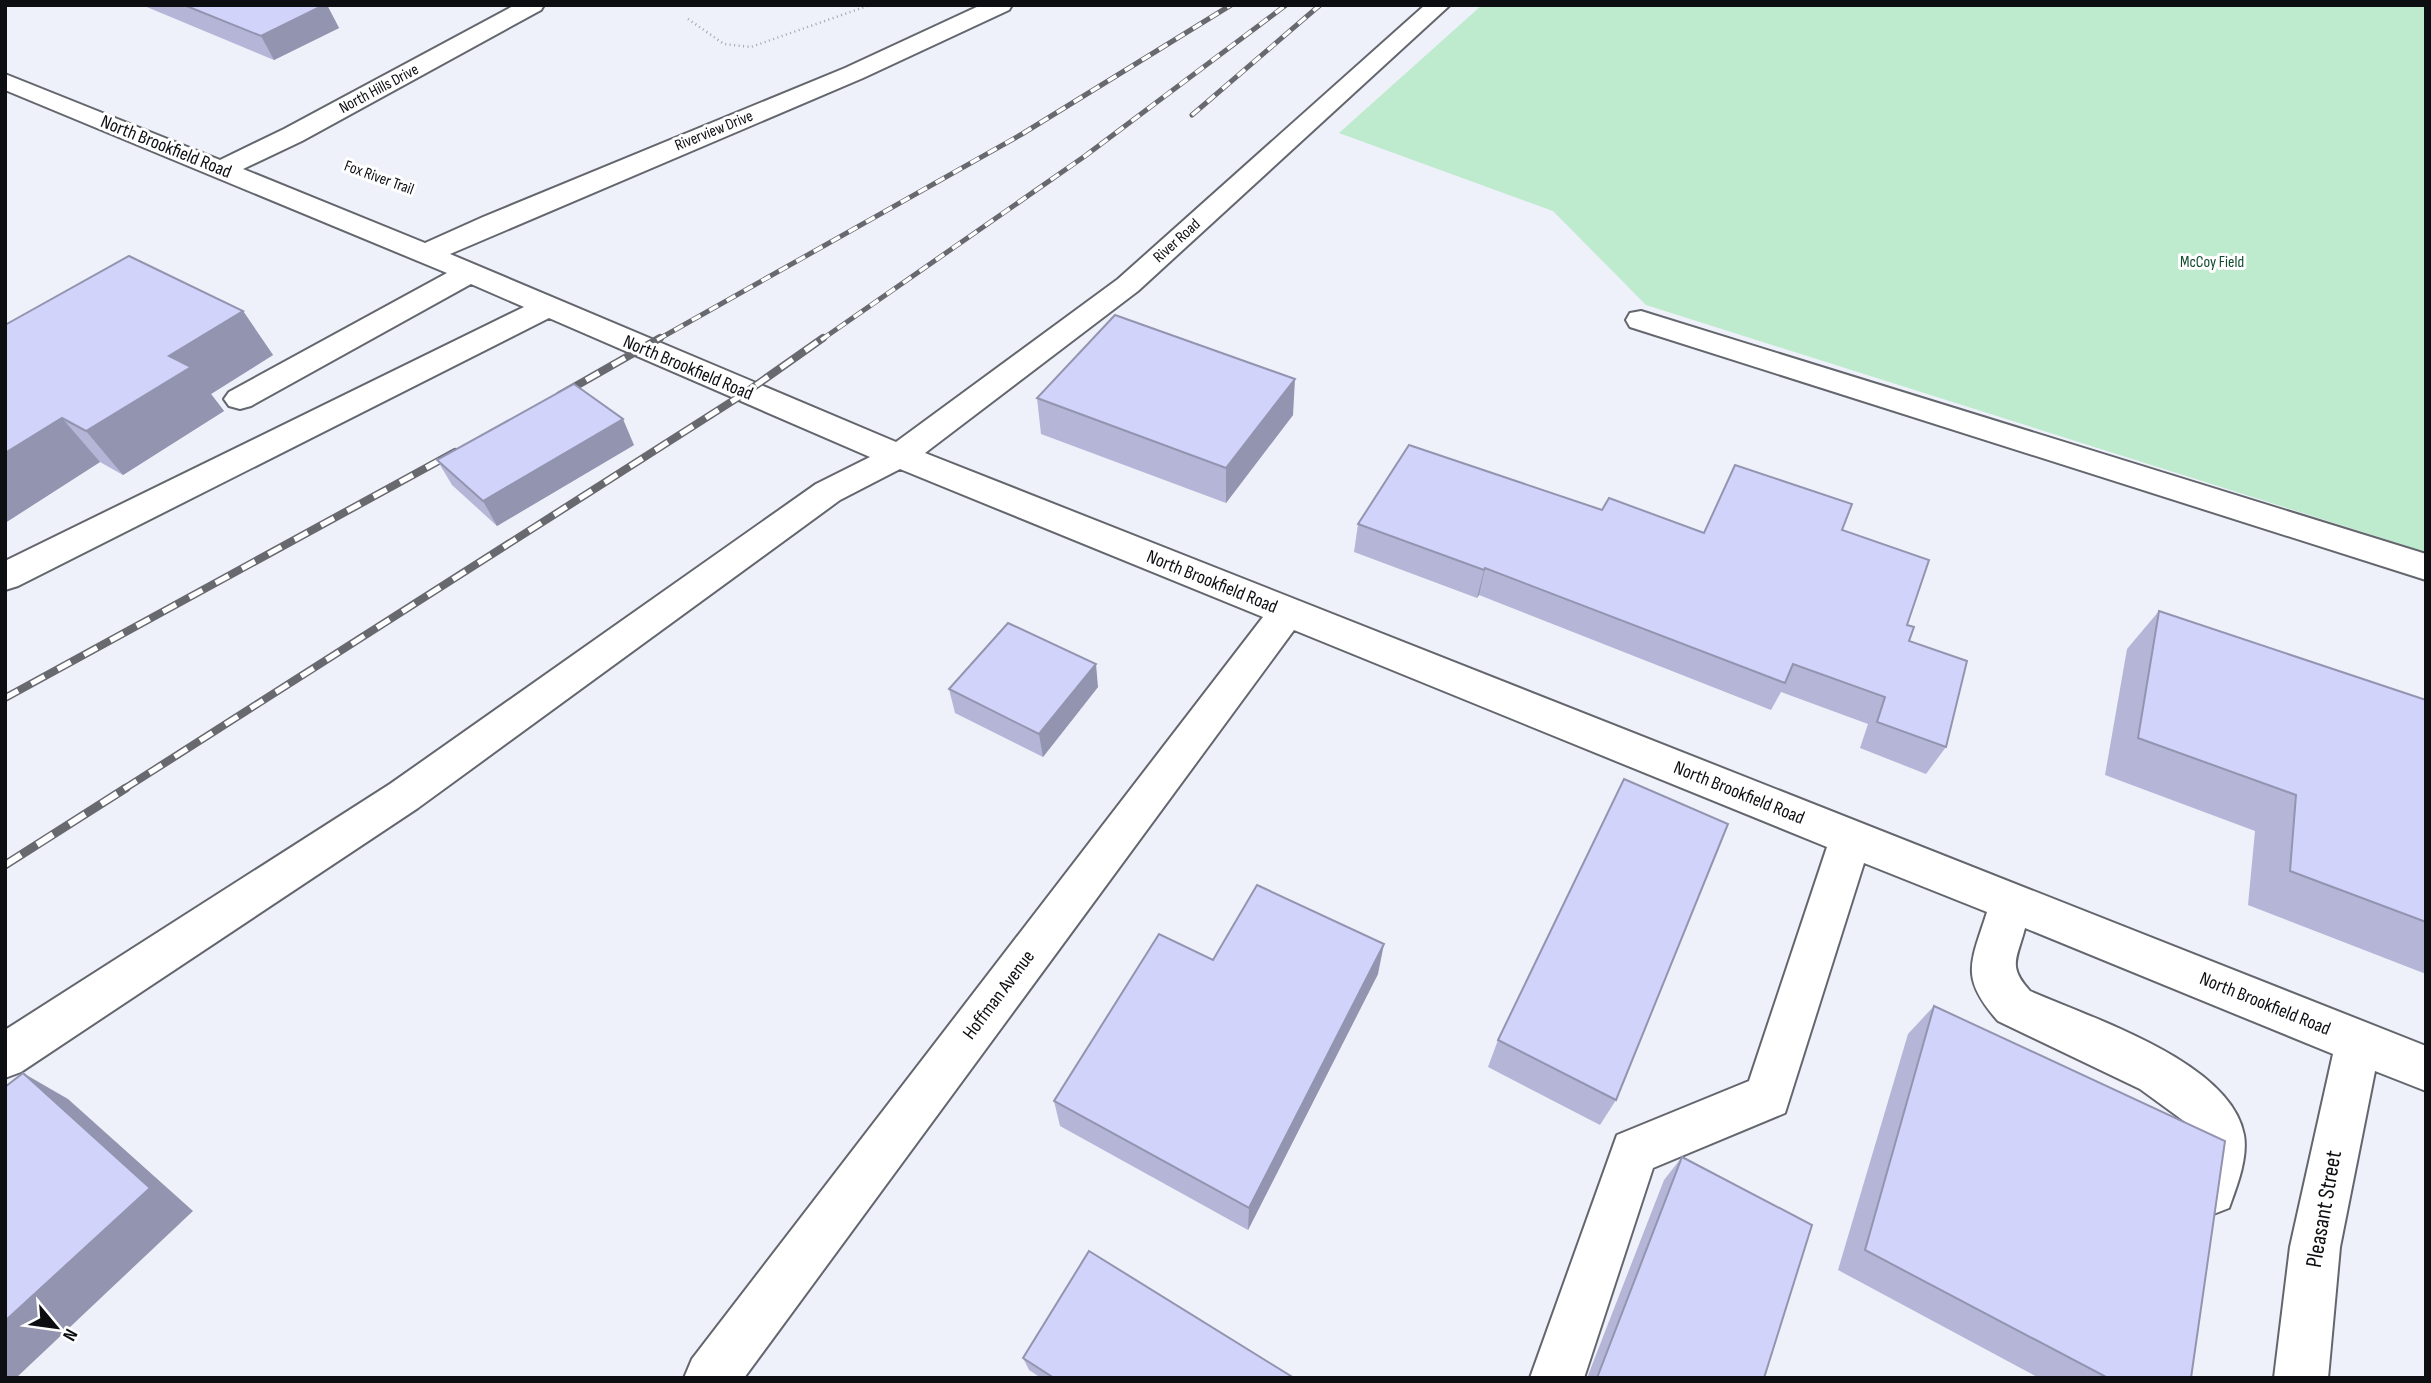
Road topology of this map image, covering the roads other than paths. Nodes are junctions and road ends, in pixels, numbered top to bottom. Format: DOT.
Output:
graph roads {
  1 [pos="533,5"];
  2 [pos="1001,5"];
  3 [pos="1439,5"];
  4 [pos="5,80"];
  5 [pos="222,169"];
  6 [pos="426,254"];
  7 [pos="469,273"];
  8 [pos="547,307"];
  9 [pos="1642,320"];
  10 [pos="240,400"];
  11 [pos="899,456"];
  12 [pos="2426,567"];
  13 [pos="5,577"];
  14 [pos="1287,612"];
  15 [pos="1851,838"];
  16 [pos="2011,903"];
  17 [pos="2361,1043"];
  18 [pos="5,1056"];
  19 [pos="2426,1069"];
  20 [pos="2203,1234"];
  21 [pos="711,1378"];
  22 [pos="1557,1378"];
  23 [pos="2301,1378"];
  1 -- 5 [label="street, North Hills Drive"];
  2 -- 6 [label="street, Riverview Drive"];
  3 -- 11 [label="street, River Road"];
  4 -- 5 [label="street, North Brookfield Road"];
  5 -- 6 [label="street, North Brookfield Road"];
  6 -- 7 [label="street, North Brookfield Road"];
  7 -- 8 [label="street, North Brookfield Road"];
  7 -- 10 [label="street"];
  8 -- 11 [label="street, North Brookfield Road"];
  8 -- 13 [label="street"];
  9 -- 12 [label="street"];
  11 -- 14 [label="street, North Brookfield Road"];
  11 -- 18 [label="street, River Road"];
  14 -- 15 [label="street, North Brookfield Road"];
  14 -- 21 [label="street, Hoffman Avenue"];
  15 -- 16 [label="street, North Brookfield Road"];
  15 -- 22 [label="street"];
  16 -- 17 [label="street, North Brookfield Road"];
  16 -- 20 [label="street"];
  17 -- 19 [label="street, North Brookfield Road"];
  17 -- 23 [label="street, Pleasant Street"];
}
